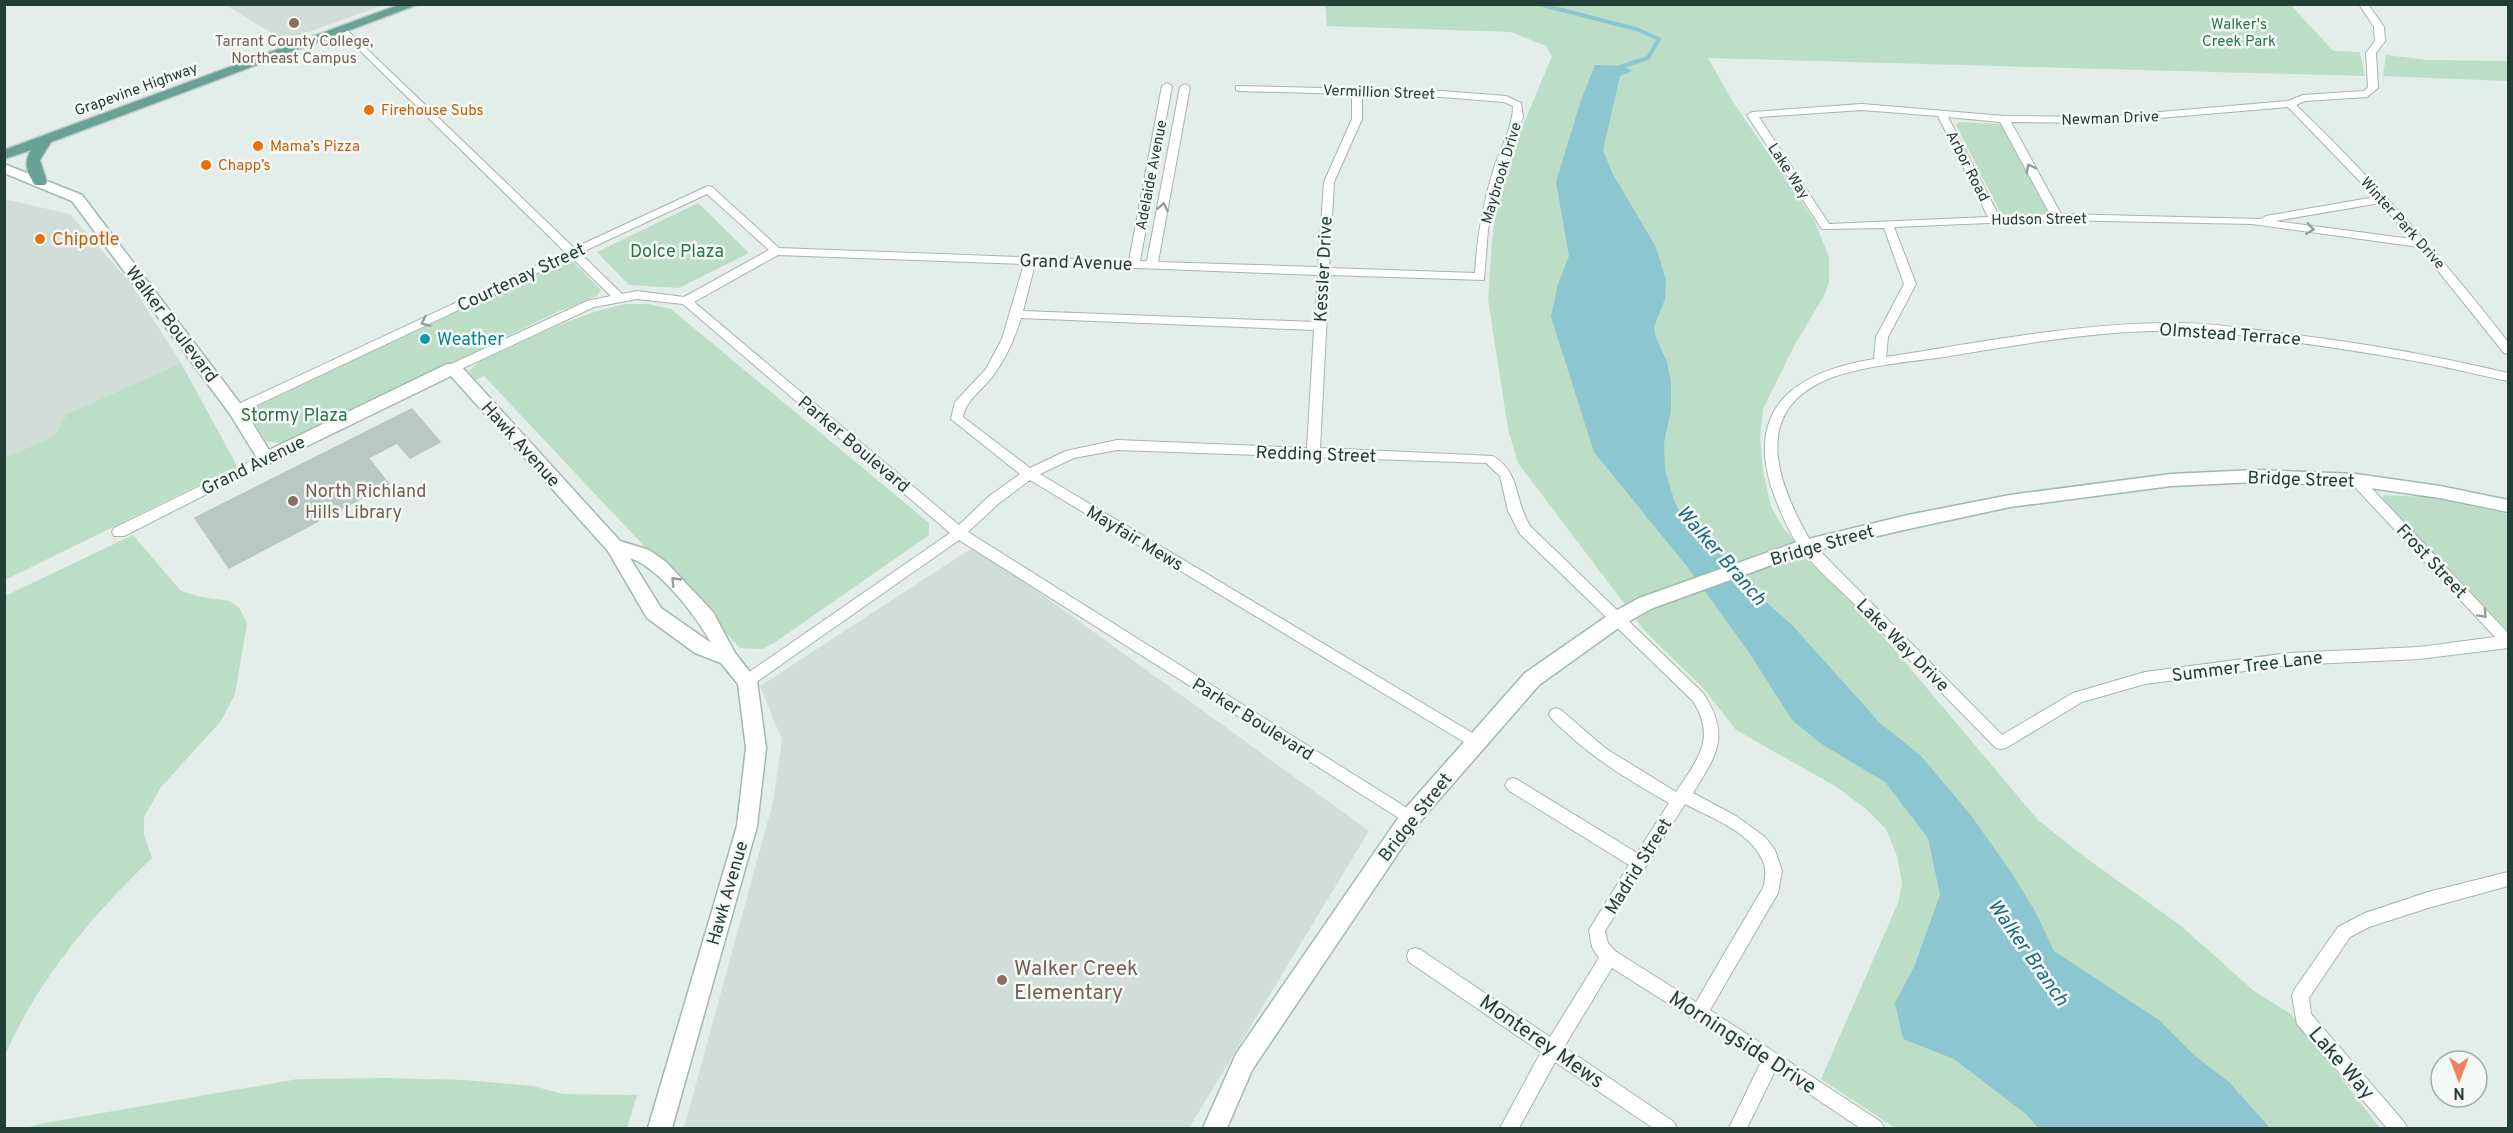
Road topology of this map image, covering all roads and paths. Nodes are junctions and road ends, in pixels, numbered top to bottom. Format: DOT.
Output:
graph roads {
  1 [pos="413,4"];
  2 [pos="2363,4"];
  3 [pos="344,30"];
  4 [pos="1167,86"];
  5 [pos="1185,87"];
  6 [pos="1239,88"];
  7 [pos="1357,91"];
  8 [pos="2290,104"];
  9 [pos="1518,105"];
  10 [pos="1941,113"];
  11 [pos="1752,115"];
  12 [pos="2004,119"];
  13 [pos="46,140"];
  14 [pos="4,155"];
  15 [pos="4,168"];
  16 [pos="40,182"];
  17 [pos="2382,199"];
  18 [pos="2057,217"];
  19 [pos="1995,219"];
  20 [pos="2252,221"];
  21 [pos="1888,225"];
  22 [pos="1826,227"];
  23 [pos="2423,244"];
  24 [pos="776,251"];
  25 [pos="573,253"];
  26 [pos="1031,260"];
  27 [pos="1134,264"];
  28 [pos="1152,265"];
  29 [pos="1323,271"];
  30 [pos="1480,277"];
  31 [pos="618,297"];
  32 [pos="686,301"];
  33 [pos="1016,314"];
  34 [pos="1320,326"];
  35 [pos="2508,350"];
  36 [pos="1879,363"];
  37 [pos="453,368"];
  38 [pos="2508,377"];
  39 [pos="236,410"];
  40 [pos="1313,453"];
  41 [pos="266,459"];
  42 [pos="1028,472"];
  43 [pos="2356,480"];
  44 [pos="2508,506"];
  45 [pos="119,532"];
  46 [pos="959,533"];
  47 [pos="614,546"];
  48 [pos="1806,546"];
  49 [pos="1617,619"];
  50 [pos="2508,641"];
  51 [pos="728,658"];
  52 [pos="747,681"];
  53 [pos="1556,714"];
  54 [pos="1474,742"];
  55 [pos="2001,743"];
  56 [pos="1513,785"];
  57 [pos="1682,798"];
  58 [pos="1410,818"];
  59 [pos="1640,863"];
  60 [pos="2508,879"];
  61 [pos="1415,956"];
  62 [pos="1609,957"];
  63 [pos="1699,1012"];
  64 [pos="1553,1048"];
  65 [pos="1772,1059"];
  66 [pos="660,1128"];
  67 [pos="1215,1128"];
  68 [pos="1509,1128"];
  69 [pos="1668,1128"];
  70 [pos="1738,1128"];
  71 [pos="1875,1128"];
  72 [pos="2398,1128"];
  1 -- 3 [label="main road, Grapevine Highway"];
  2 -- 8 [label="street, Newman Drive"];
  3 -- 13 [label="main road, Grapevine Highway"];
  3 -- 25 [label="street"];
  4 -- 27 [label="street, Adelaide Avenue"];
  28 -- 5 [label="street, Adelaide Avenue, one-way"];
  6 -- 7 [label="street, Vermillion Street"];
  7 -- 9 [label="street, Vermillion Street"];
  7 -- 29 [label="street, Kessler Drive"];
  8 -- 12 [label="street, Newman Drive"];
  8 -- 17 [label="street, Winter Park Drive"];
  9 -- 30 [label="street, Maybrook Drive"];
  10 -- 11 [label="street, Newman Drive"];
  10 -- 12 [label="street, Newman Drive"];
  10 -- 19 [label="street, Arbor Road"];
  11 -- 22 [label="street, Lake Way"];
  18 -- 12 [label="street, one-way"];
  13 -- 14 [label="main road, Grapevine Highway"];
  13 -- 16 [label="main road"];
  15 -- 16 [label="street, Walker Boulevard"];
  16 -- 39 [label="street, Walker Boulevard"];
  17 -- 20 [label="street, Hudson Street"];
  17 -- 23 [label="street, Winter Park Drive"];
  18 -- 19 [label="street, Hudson Street"];
  18 -- 20 [label="street, Hudson Street"];
  19 -- 21 [label="street, Hudson Street"];
  20 -- 23 [label="street, Hudson Street, one-way"];
  21 -- 22 [label="street, Hudson Street"];
  21 -- 36 [label="street"];
  23 -- 35 [label="street, Winter Park Drive"];
  24 -- 25 [label="street, Courtenay Street"];
  24 -- 26 [label="street, Grand Avenue"];
  24 -- 32 [label="street"];
  25 -- 31 [label="street"];
  25 -- 39 [label="street, Courtenay Street, one-way"];
  26 -- 27 [label="street, Grand Avenue"];
  26 -- 33 [label="street, Mayfair Mews"];
  27 -- 28 [label="street, Grand Avenue"];
  28 -- 29 [label="street, Grand Avenue"];
  29 -- 30 [label="street, Grand Avenue"];
  29 -- 34 [label="street, Kessler Drive"];
  31 -- 32 [label="street"];
  31 -- 37 [label="street, Grand Avenue"];
  32 -- 46 [label="street, Parker Boulevard"];
  33 -- 34 [label="street"];
  33 -- 42 [label="street, Mayfair Mews"];
  34 -- 40 [label="street, Kessler Drive"];
  36 -- 38 [label="street, Olmstead Terrace"];
  36 -- 48 [label="street"];
  37 -- 41 [label="street, Grand Avenue"];
  37 -- 47 [label="street, Hawk Avenue"];
  39 -- 41 [label="street, Walker Boulevard"];
  40 -- 42 [label="street, Redding Street"];
  40 -- 49 [label="street, Redding Street"];
  41 -- 45 [label="street, Grand Avenue"];
  42 -- 46 [label="street, Redding Street"];
  42 -- 54 [label="street, Mayfair Mews"];
  43 -- 44 [label="street, Bridge Street"];
  43 -- 48 [label="street, Bridge Street"];
  43 -- 50 [label="street, Frost Street, one-way"];
  46 -- 52 [label="street, Redding Street"];
  46 -- 58 [label="street, Parker Boulevard"];
  47 -- 51 [label="street, Hawk Avenue"];
  51 -- 47 [label="street, Hawk Avenue, one-way"];
  48 -- 49 [label="street, Bridge Street"];
  48 -- 55 [label="street, Lake Way Drive"];
  49 -- 54 [label="street, Bridge Street"];
  49 -- 57 [label="street, Madrid Street"];
  50 -- 55 [label="street, Summer Tree Lane"];
  51 -- 52 [label="street, Hawk Avenue"];
  52 -- 66 [label="street, Hawk Avenue"];
  53 -- 57 [label="street"];
  54 -- 58 [label="street, Bridge Street"];
  56 -- 59 [label="street"];
  57 -- 59 [label="street, Madrid Street"];
  57 -- 63 [label="street"];
  58 -- 67 [label="street, Bridge Street"];
  59 -- 62 [label="street, Madrid Street"];
  60 -- 72 [label="street, Lake Way"];
  61 -- 64 [label="street, Monterey Mews"];
  62 -- 63 [label="street, Morningside Drive"];
  62 -- 64 [label="street"];
  63 -- 65 [label="street, Morningside Drive"];
  64 -- 68 [label="street"];
  64 -- 69 [label="street, Monterey Mews"];
  65 -- 70 [label="street"];
  65 -- 71 [label="street, Morningside Drive"];
}
